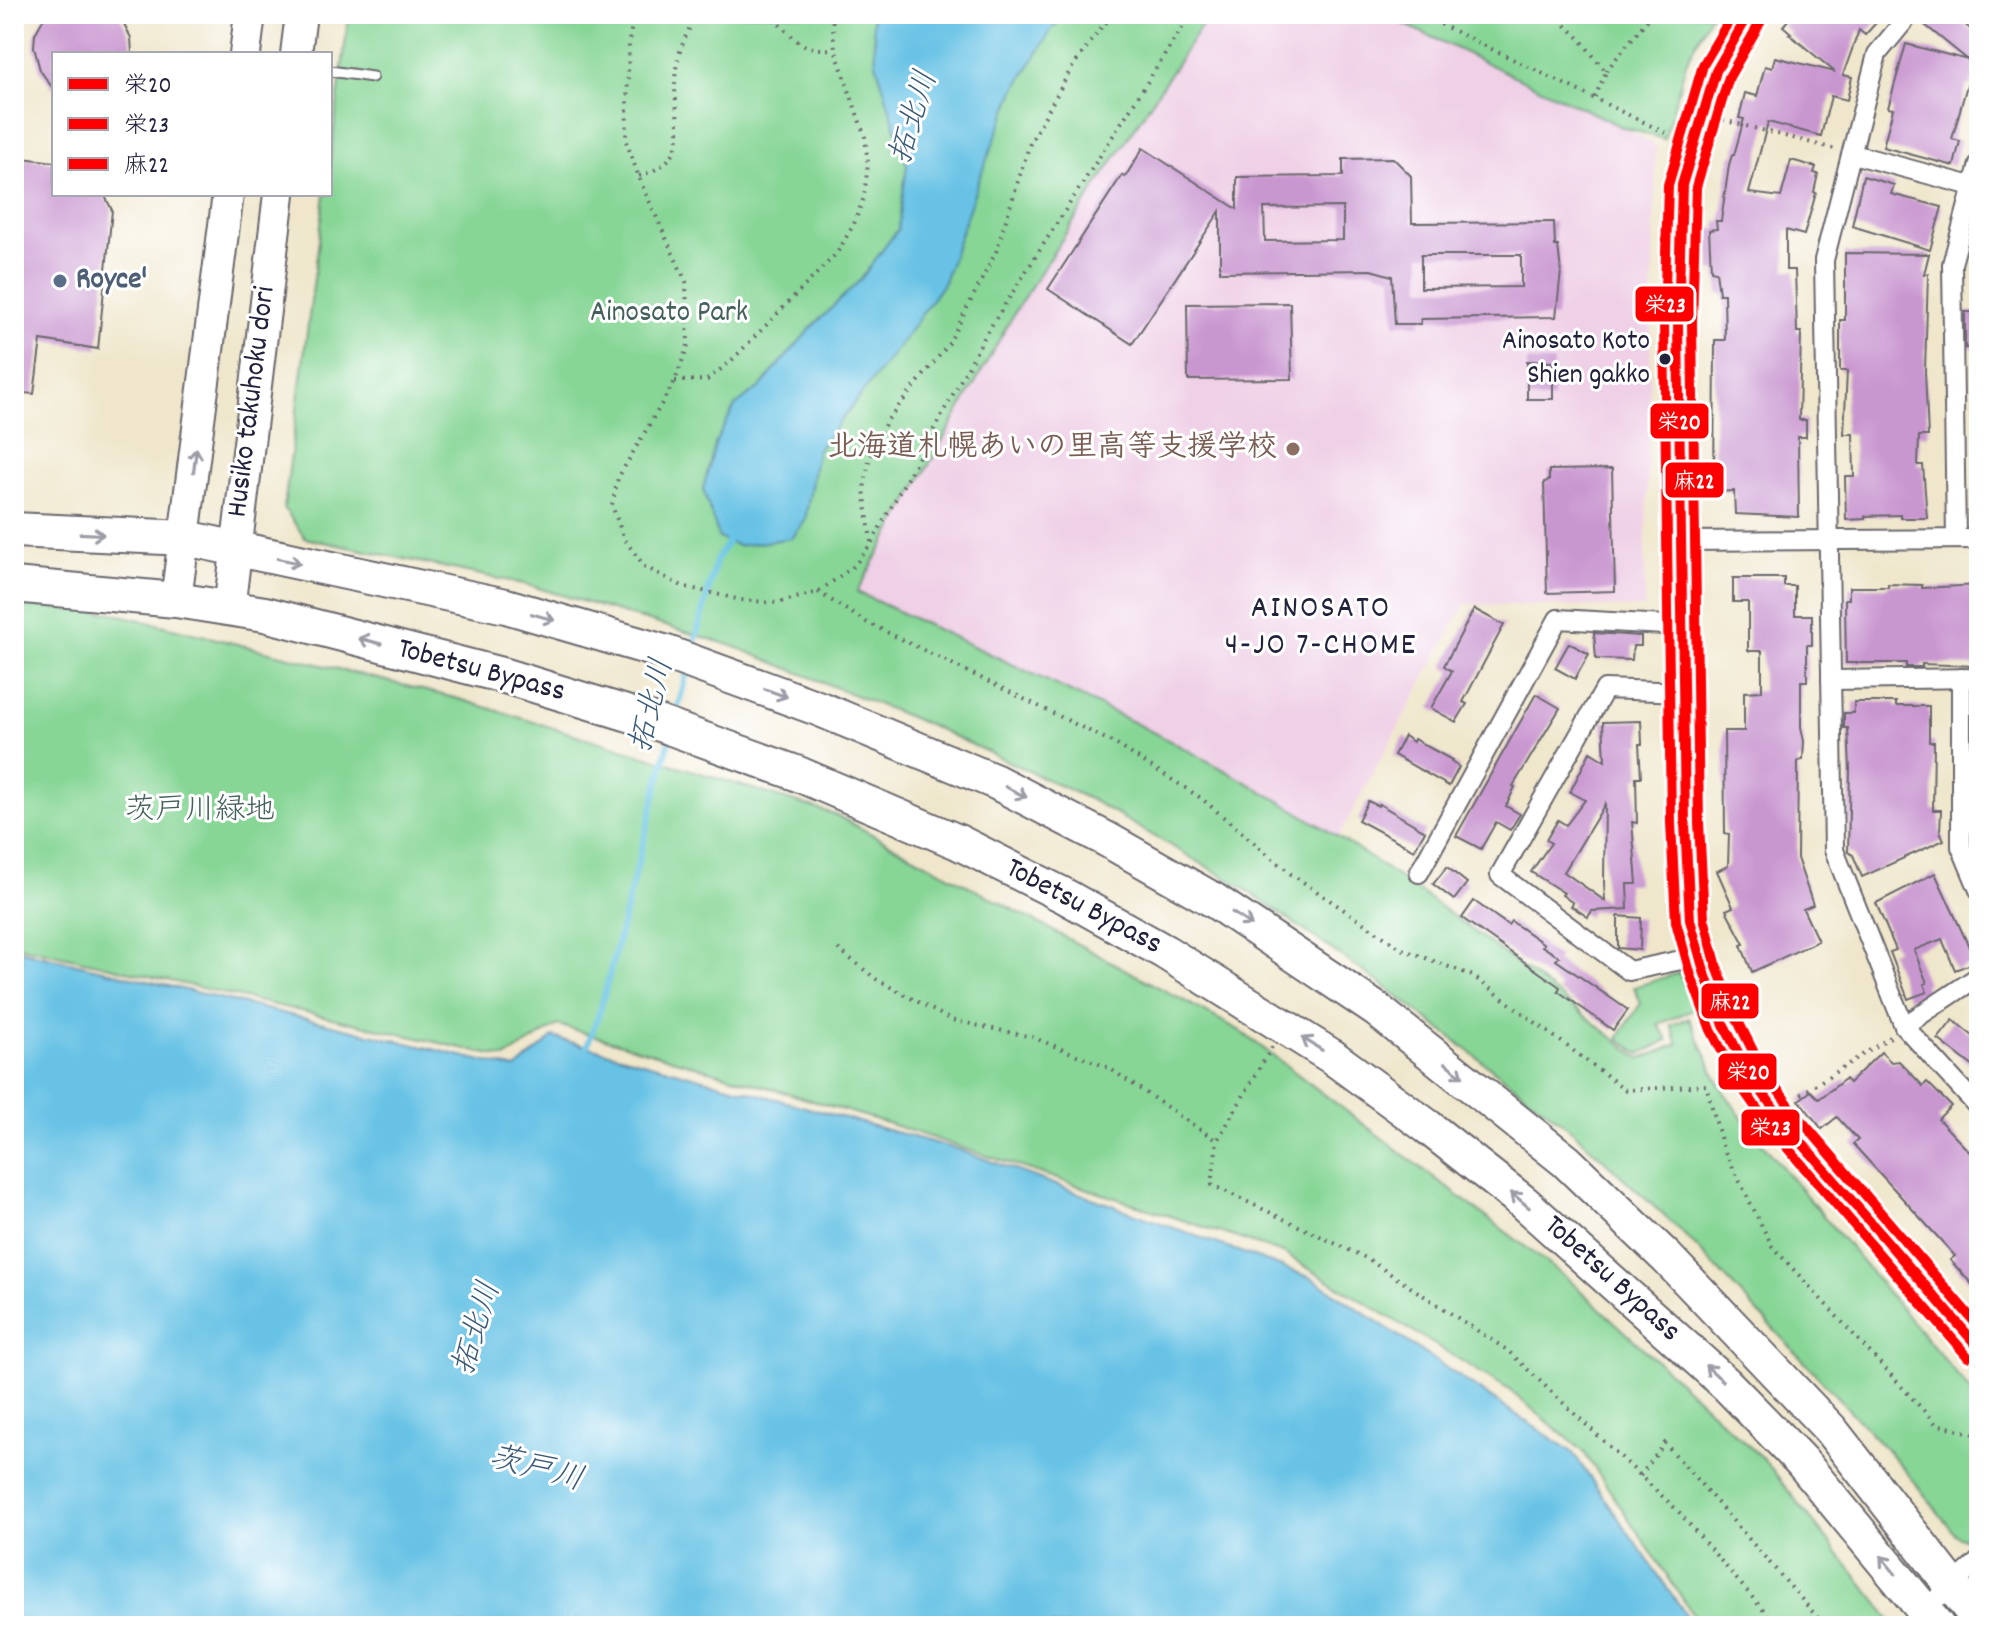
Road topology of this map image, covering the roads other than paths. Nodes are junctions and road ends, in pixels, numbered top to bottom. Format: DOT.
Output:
graph roads {
  1 [pos="250,14"];
  2 [pos="301,14"];
  3 [pos="1749,14"];
  4 [pos="1910,14"];
  5 [pos="245,52"];
  6 [pos="296,52"];
  7 [pos="332,71"];
  8 [pos="372,77"];
  9 [pos="1853,154"];
  10 [pos="1979,164"];
  11 [pos="1976,188"];
  12 [pos="228,196"];
  13 [pos="279,196"];
  14 [pos="14,530"];
  15 [pos="186,538"];
  16 [pos="1956,539"];
  17 [pos="1979,539"];
  18 [pos="1829,540"];
  19 [pos="1680,541"];
  20 [pos="235,549"];
  21 [pos="14,585"];
  22 [pos="176,600"];
  23 [pos="229,610"];
  24 [pos="1682,626"];
  25 [pos="1970,678"];
  26 [pos="1831,680"];
  27 [pos="1683,692"];
  28 [pos="1419,873"];
  29 [pos="1979,890"];
  30 [pos="1700,956"];
  31 [pos="1979,976"];
  32 [pos="1899,1030"];
  33 [pos="1979,1108"];
  34 [pos="1979,1348"];
  35 [pos="1979,1561"];
  36 [pos="1953,1584"];
  37 [pos="1931,1617"];
  38 [pos="1979,1620"];
  1 -- 5 [label="main road"];
  2 -- 6 [label="main road"];
  3 -- 19 [label="street"];
  4 -- 9 [label="street"];
  7 -- 8 [label="lane"];
  9 -- 11 [label="street"];
  9 -- 18 [label="street"];
  10 -- 11 [label="street"];
  11 -- 16 [label="street"];
  15 -- 12 [label="main road, Husiko takuhoku dori, one-way"];
  13 -- 20 [label="main road, Husiko takuhoku dori"];
  14 -- 15 [label="highway, Tobetsu Bypass, one-way"];
  15 -- 20 [label="highway, Tobetsu Bypass"];
  15 -- 22 [label="main road, Husiko takuhoku dori"];
  16 -- 17 [label="street"];
  16 -- 18 [label="street"];
  18 -- 19 [label="street"];
  18 -- 26 [label="street"];
  19 -- 24 [label="street"];
  20 -- 23 [label="main road, Husiko takuhoku dori"];
  20 -- 36 [label="highway, Tobetsu Bypass, one-way"];
  21 -- 22 [label="highway, Tobetsu Bypass"];
  22 -- 23 [label="highway, Tobetsu Bypass"];
  37 -- 23 [label="highway, Tobetsu Bypass, one-way"];
  24 -- 27 [label="street"];
  24 -- 28 [label="street"];
  25 -- 26 [label="street"];
  25 -- 29 [label="street"];
  26 -- 32 [label="street"];
  27 -- 30 [label="street"];
  27 -- 30 [label="street"];
  30 -- 34 [label="street"];
  31 -- 32 [label="street"];
  32 -- 33 [label="street"];
  35 -- 36 [label="street"];
  36 -- 37 [label="street"];
  36 -- 38 [label="highway, Tobetsu Bypass"];
}
